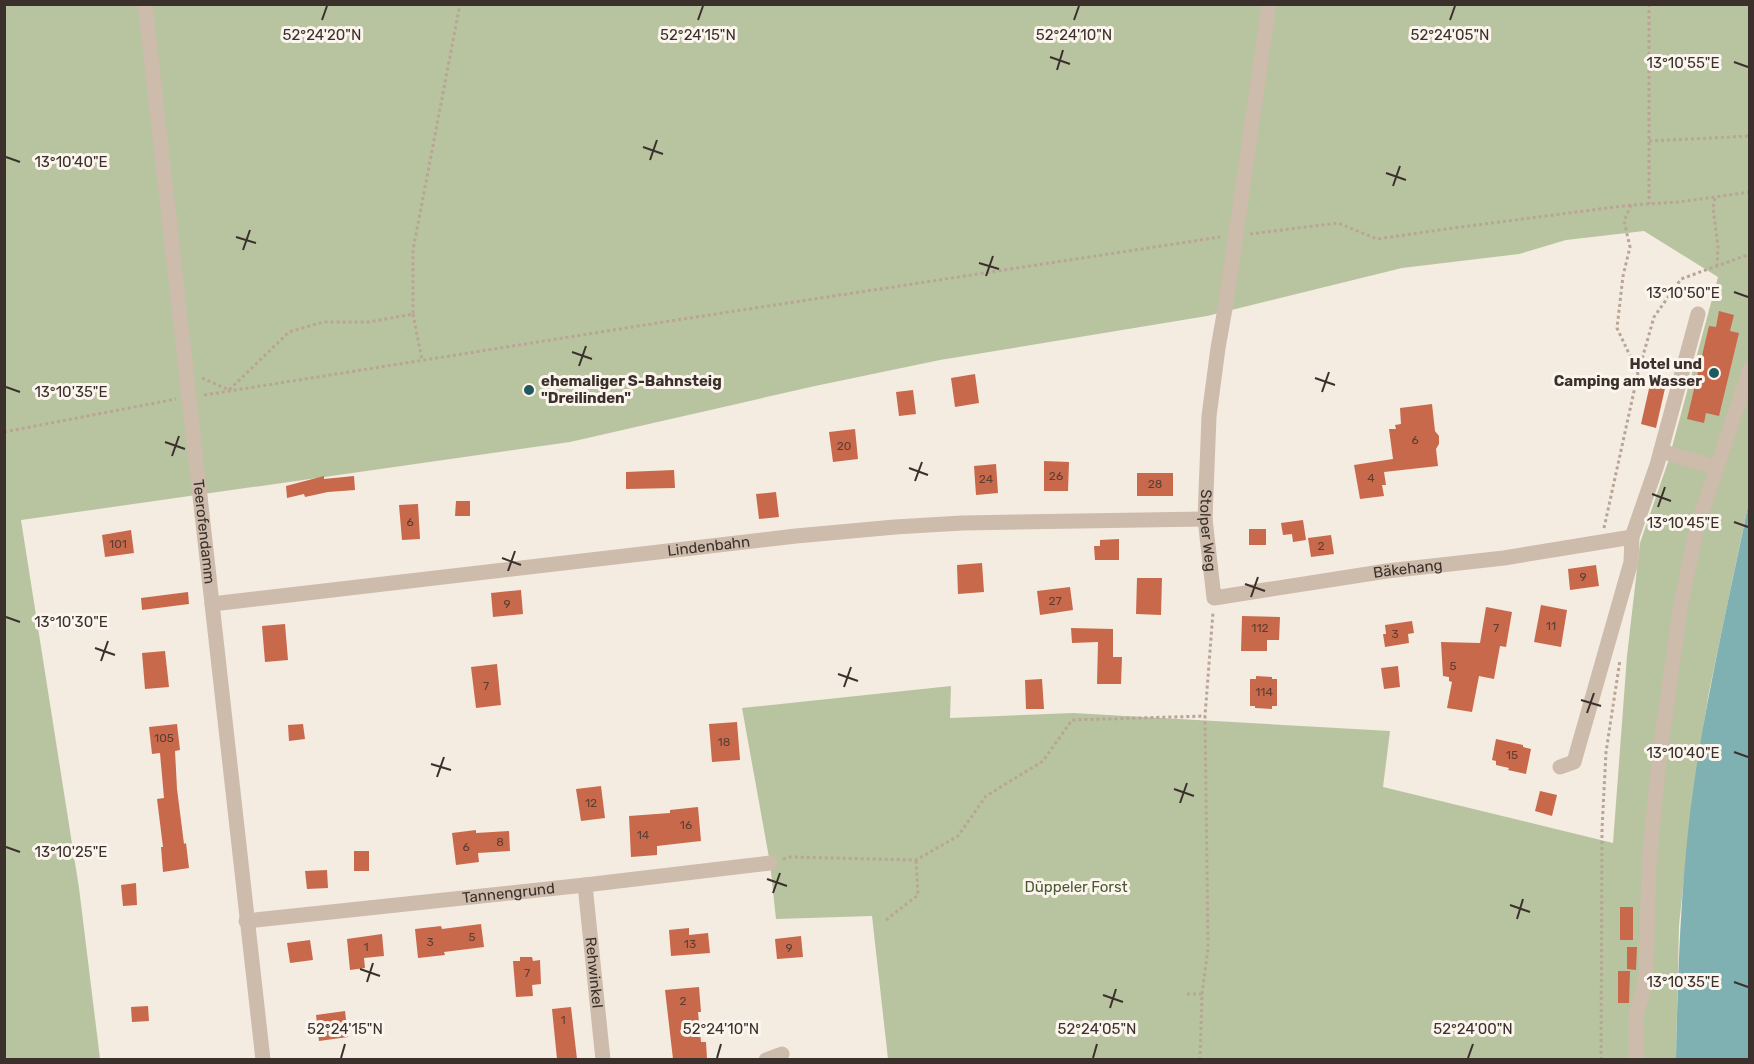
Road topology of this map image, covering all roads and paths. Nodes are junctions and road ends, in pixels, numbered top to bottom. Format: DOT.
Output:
graph roads {
  1 [pos="145,4"];
  2 [pos="460,4"];
  3 [pos="1269,4"];
  4 [pos="1649,4"];
  5 [pos="1749,136"];
  6 [pos="1649,141"];
  7 [pos="1749,192"];
  8 [pos="1715,198"];
  9 [pos="1649,204"];
  10 [pos="1631,205"];
  11 [pos="1236,235"];
  12 [pos="1749,254"];
  13 [pos="1716,266"];
  14 [pos="413,314"];
  15 [pos="1698,314"];
  16 [pos="422,360"];
  17 [pos="1749,368"];
  18 [pos="186,370"];
  19 [pos="1638,373"];
  20 [pos="229,390"];
  21 [pos="189,397"];
  22 [pos="4,432"];
  23 [pos="1661,451"];
  24 [pos="1717,468"];
  25 [pos="1205,519"];
  26 [pos="1632,537"];
  27 [pos="1602,542"];
  28 [pos="1214,598"];
  29 [pos="212,604"];
  30 [pos="1622,650"];
  31 [pos="1205,716"];
  32 [pos="1560,767"];
  33 [pos="916,860"];
  34 [pos="770,863"];
  35 [pos="585,885"];
  36 [pos="886,920"];
  37 [pos="246,921"];
  38 [pos="1187,994"];
  39 [pos="1202,994"];
  40 [pos="782,1054"];
  41 [pos="263,1059"];
  42 [pos="603,1059"];
  43 [pos="766,1059"];
  44 [pos="1200,1059"];
  45 [pos="1602,1059"];
  46 [pos="1636,1059"];
  1 -- 18 [label="street, Teerofendamm"];
  2 -- 14 [label="path"];
  3 -- 11 [label="street, Stolper Weg"];
  4 -- 6 [label="path"];
  5 -- 6 [label="path"];
  6 -- 9 [label="path"];
  7 -- 9 [label="path"];
  8 -- 13 [label="path"];
  9 -- 10 [label="path"];
  10 -- 11 [label="path"];
  10 -- 19 [label="path"];
  11 -- 16 [label="path"];
  11 -- 25 [label="street, Stolper Weg"];
  12 -- 13 [label="path"];
  13 -- 19 [label="path"];
  14 -- 16 [label="path"];
  14 -- 20 [label="path"];
  15 -- 23 [label="street"];
  16 -- 20 [label="path"];
  17 -- 24 [label="street"];
  18 -- 20 [label="path"];
  18 -- 21 [label="street, Teerofendamm"];
  19 -- 27 [label="path"];
  20 -- 21 [label="path"];
  21 -- 22 [label="path"];
  21 -- 29 [label="street, Teerofendamm"];
  23 -- 24 [label="street"];
  23 -- 26 [label="street"];
  24 -- 46 [label="street"];
  25 -- 28 [label="street, Stolper Weg"];
  25 -- 29 [label="street, Lindenbahn"];
  26 -- 27 [label="street, Bäkehang"];
  26 -- 32 [label="street"];
  27 -- 28 [label="street, Bäkehang"];
  28 -- 31 [label="path"];
  29 -- 37 [label="street, Teerofendamm"];
  30 -- 45 [label="path"];
  31 -- 33 [label="path"];
  31 -- 39 [label="path"];
  33 -- 34 [label="path"];
  33 -- 36 [label="path"];
  34 -- 35 [label="street, Tannengrund"];
  35 -- 37 [label="street, Tannengrund"];
  35 -- 42 [label="street, Rehwinkel"];
  37 -- 41 [label="street, Teerofendamm"];
  38 -- 39 [label="path"];
  39 -- 44 [label="path"];
  40 -- 43 [label="street"];
}
